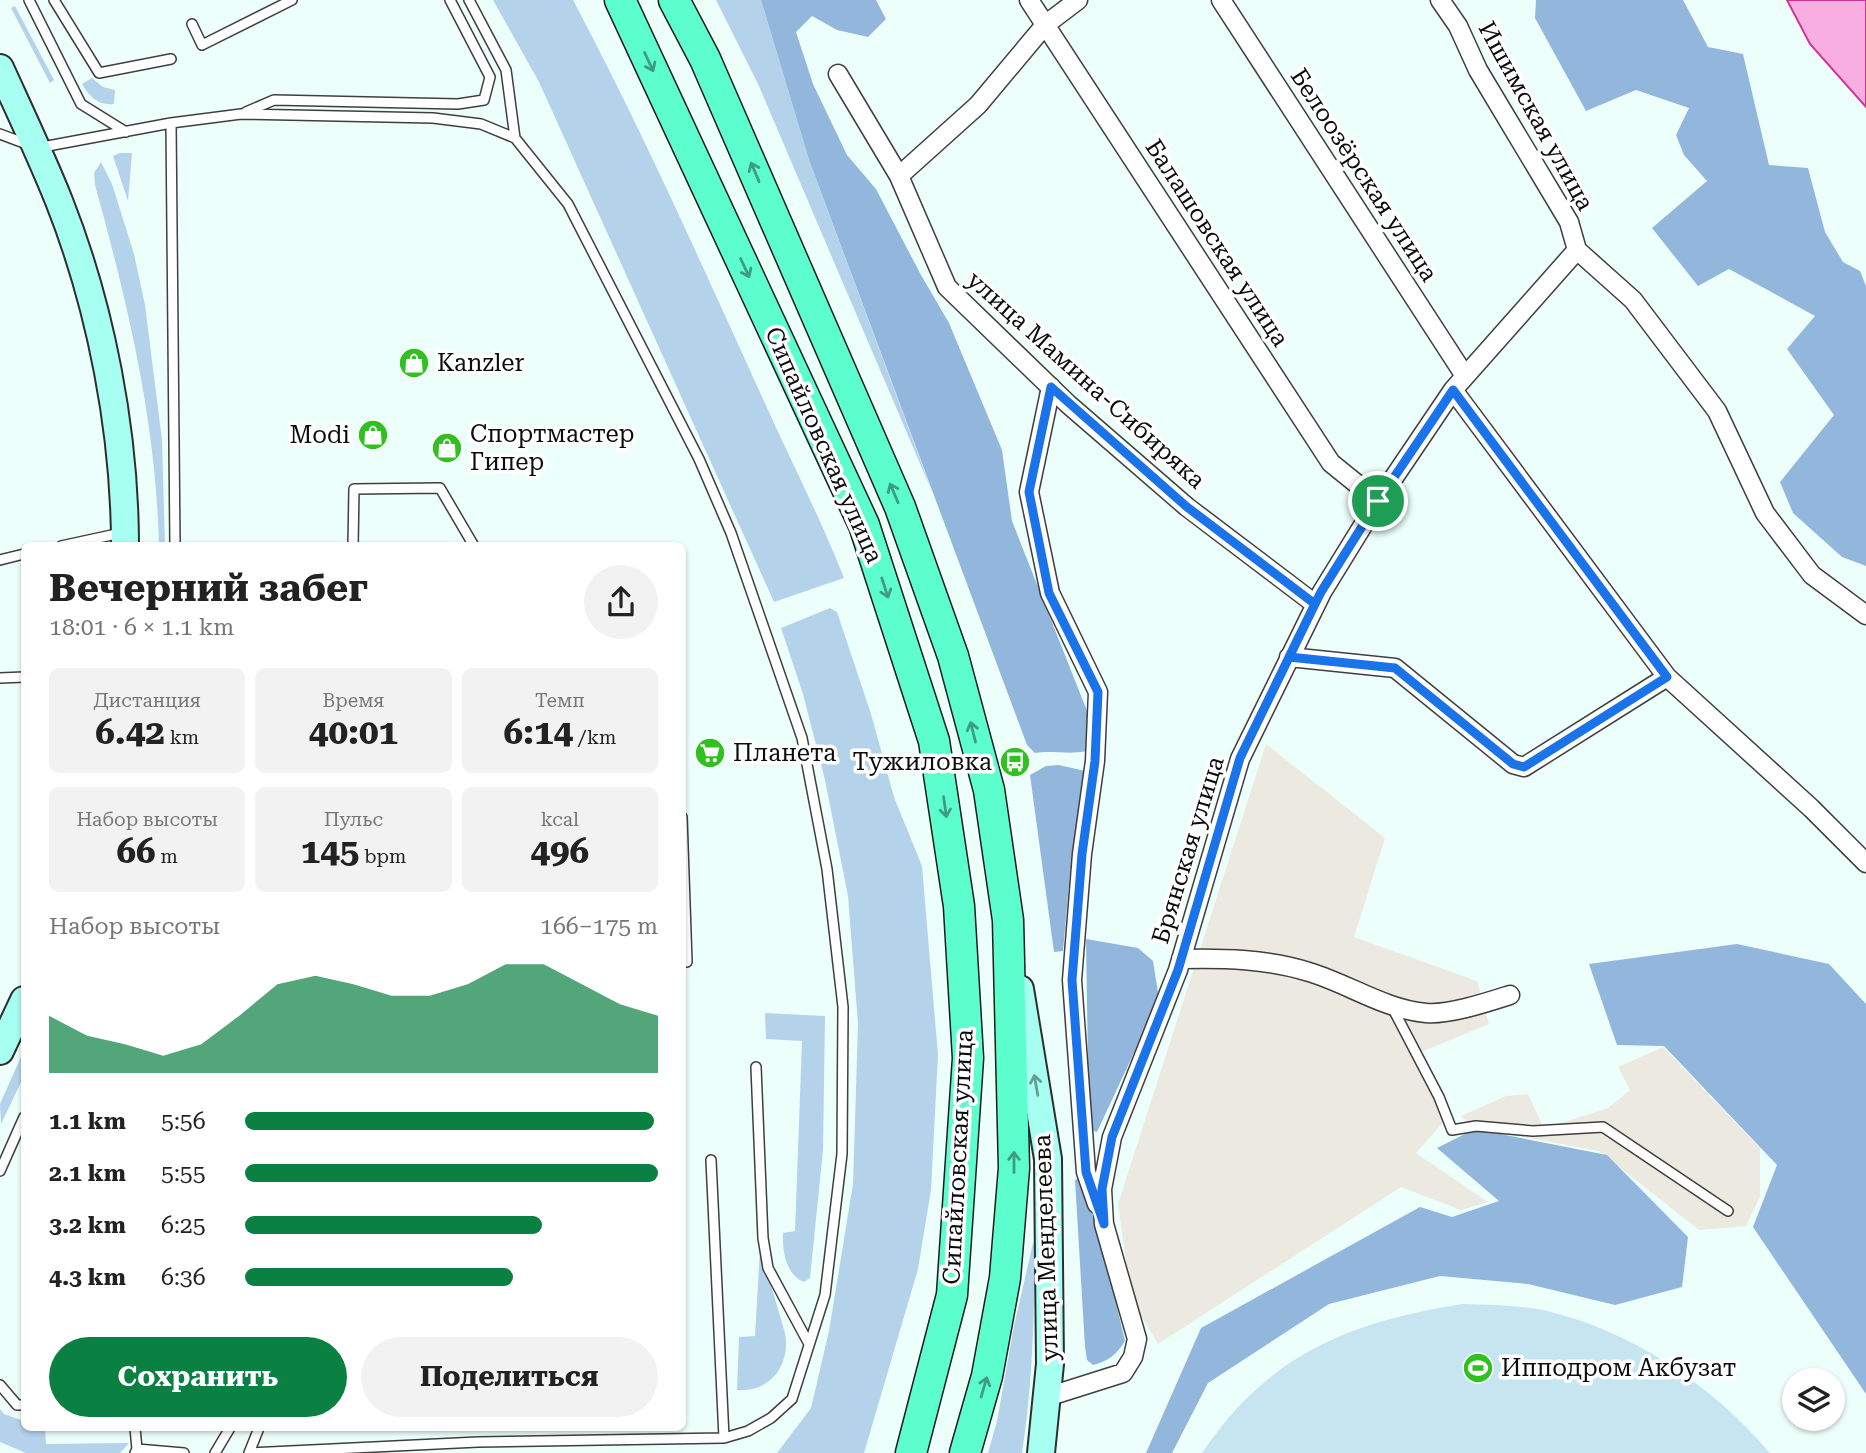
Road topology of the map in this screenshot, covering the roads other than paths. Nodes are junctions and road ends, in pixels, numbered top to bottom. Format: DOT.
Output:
graph roads {
  1 [pos="29,0"];
  2 [pos="54,0"];
  3 [pos="292,0"];
  4 [pos="450,0"];
  5 [pos="469,0"];
  6 [pos="620,0"];
  7 [pos="674,0"];
  8 [pos="1029,0"];
  9 [pos="1078,0"];
  10 [pos="1221,0"];
  11 [pos="1440,0"];
  12 [pos="192,24"];
  13 [pos="1045,25"];
  14 [pos="171,59"];
  15 [pos="0,68"];
  16 [pos="838,74"];
  17 [pos="242,114"];
  18 [pos="171,123"];
  19 [pos="126,132"];
  20 [pos="0,134"];
  21 [pos="514,138"];
  22 [pos="37,148"];
  23 [pos="899,176"];
  24 [pos="1577,250"];
  25 [pos="1465,376"];
  26 [pos="1051,387"];
  27 [pos="1453,390"];
  28 [pos="1378,501"];
  29 [pos="125,539"];
  30 [pos="98,542"];
  31 [pos="175,542"];
  32 [pos="353,542"];
  33 [pos="472,542"];
  34 [pos="21,555"];
  35 [pos="0,560"];
  36 [pos="1315,604"];
  37 [pos="1866,615"];
  38 [pos="1289,657"];
  39 [pos="21,677"];
  40 [pos="1667,677"];
  41 [pos="0,678"];
  42 [pos="1866,863"];
  43 [pos="1008,919"];
  44 [pos="686,933"];
  45 [pos="1181,959"];
  46 [pos="686,962"];
  47 [pos="1510,995"];
  48 [pos="21,1006"];
  49 [pos="1391,1006"];
  50 [pos="0,1051"];
  51 [pos="757,1067"];
  52 [pos="21,1124"];
  53 [pos="711,1160"];
  54 [pos="0,1171"];
  55 [pos="1728,1211"];
  56 [pos="1104,1224"];
  57 [pos="809,1344"];
  58 [pos="0,1385"];
  59 [pos="1047,1397"];
  60 [pos="21,1405"];
  61 [pos="135,1431"];
  62 [pos="228,1431"];
  63 [pos="258,1431"];
  64 [pos="724,1438"];
  65 [pos="478,1442"];
  66 [pos="136,1451"];
  67 [pos="184,1453"];
  68 [pos="215,1453"];
  69 [pos="249,1453"];
  70 [pos="479,1453"];
  71 [pos="911,1453"];
  72 [pos="965,1453"];
  73 [pos="1041,1453"];
  1 -- 19 [label="lane"];
  2 -- 14 [label="lane"];
  3 -- 12 [label="lane"];
  4 -- 17 [label="lane"];
  5 -- 21 [label="lane"];
  6 -- 71 [label="main road, Сипайловская улица, one-way"];
  43 -- 7 [label="main road, Сипайловская улица, one-way"];
  8 -- 13 [label="street, Балашовская улица"];
  9 -- 13 [label="street"];
  10 -- 25 [label="street, Белоозёрская улица"];
  11 -- 24 [label="street, Ишимская улица"];
  13 -- 23 [label="street"];
  13 -- 28 [label="street, Балашовская улица"];
  15 -- 22 [label="main road"];
  16 -- 23 [label="street, улица Мамина-Сибиряка"];
  17 -- 18 [label="lane"];
  17 -- 21 [label="lane"];
  18 -- 19 [label="lane"];
  18 -- 31 [label="lane"];
  19 -- 22 [label="lane"];
  20 -- 22 [label="lane"];
  21 -- 57 [label="lane"];
  22 -- 29 [label="main road"];
  23 -- 26 [label="street, улица Мамина-Сибиряка"];
  24 -- 25 [label="street, Брянская улица"];
  24 -- 37 [label="street, Ишимская улица"];
  25 -- 27 [label="street, Брянская улица"];
  26 -- 36 [label="street, улица Мамина-Сибиряка"];
  26 -- 56 [label="street"];
  27 -- 28 [label="street, Брянская улица"];
  27 -- 40 [label="street"];
  28 -- 36 [label="street, Брянская улица"];
  29 -- 30 [label="lane"];
  32 -- 33 [label="lane"];
  34 -- 35 [label="lane"];
  36 -- 38 [label="street, Брянская улица"];
  38 -- 40 [label="street"];
  38 -- 45 [label="street, Брянская улица"];
  39 -- 41 [label="lane"];
  40 -- 42 [label="street"];
  59 -- 43 [label="main road, улица Менделеева, one-way"];
  72 -- 43 [label="main road, Сипайловская улица, one-way"];
  44 -- 46 [label="lane"];
  45 -- 49 [label="street"];
  45 -- 56 [label="street, Брянская улица"];
  47 -- 49 [label="street"];
  48 -- 50 [label="main road"];
  49 -- 55 [label="lane"];
  51 -- 57 [label="lane"];
  52 -- 54 [label="lane"];
  53 -- 64 [label="lane"];
  56 -- 59 [label="street"];
  57 -- 64 [label="lane"];
  58 -- 60 [label="lane"];
  59 -- 73 [label="main road, улица Менделеева"];
  61 -- 66 [label="lane"];
  62 -- 68 [label="lane"];
  63 -- 69 [label="lane"];
  64 -- 65 [label="lane"];
  65 -- 69 [label="lane"];
  65 -- 70 [label="lane"];
  66 -- 67 [label="lane"];
}
